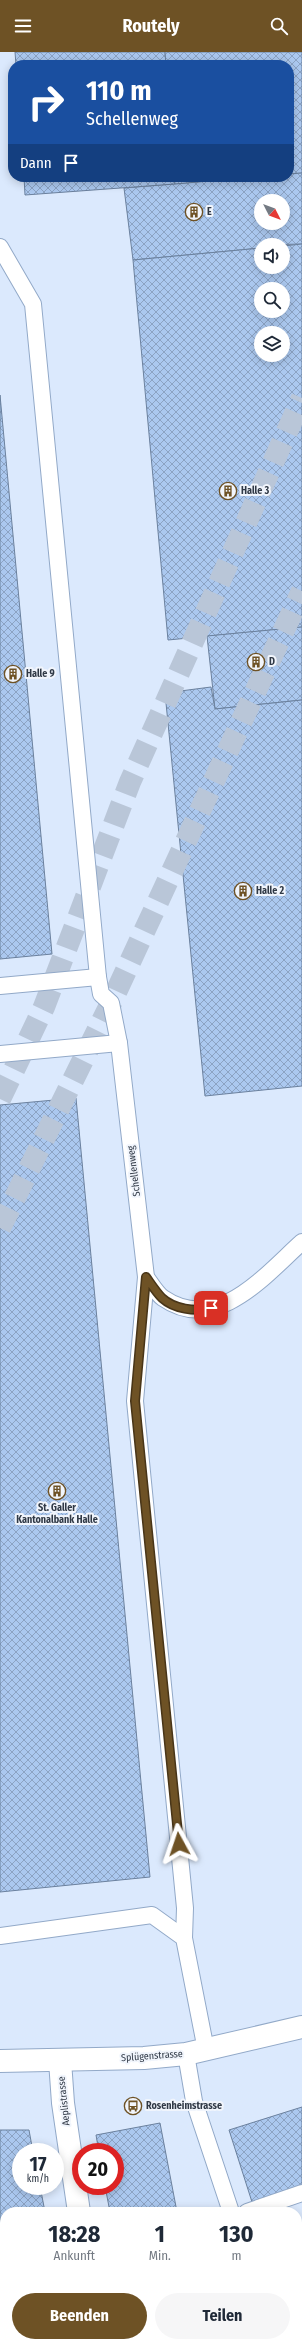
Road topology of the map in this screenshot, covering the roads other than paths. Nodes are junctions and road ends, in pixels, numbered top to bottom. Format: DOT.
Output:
graph roads {
  1 [pos="0,247"];
  2 [pos="98,977"];
  3 [pos="0,986"];
  4 [pos="119,1043"];
  5 [pos="0,1054"];
  6 [pos="302,1242"];
  7 [pos="146,1277"];
  8 [pos="0,1936"];
  9 [pos="184,1938"];
  10 [pos="302,2027"];
  11 [pos="196,2052"];
  12 [pos="0,2061"];
  13 [pos="60,2061"];
  14 [pos="302,2193"];
  15 [pos="78,2207"];
  16 [pos="229,2207"];
  17 [pos="261,2207"];
  1 -- 2 [label="lane, Schellenweg"];
  2 -- 3 [label="lane"];
  2 -- 4 [label="lane, Schellenweg"];
  4 -- 5 [label="lane"];
  4 -- 7 [label="lane, Schellenweg"];
  6 -- 7 [label="lane"];
  7 -- 9 [label="lane, Schellenweg"];
  8 -- 9 [label="lane"];
  9 -- 11 [label="lane, Schellenweg"];
  10 -- 11 [label="main road, Splügenstrasse"];
  11 -- 13 [label="main road, Splügenstrasse"];
  11 -- 16 [label="lane, Schellenweg"];
  12 -- 13 [label="main road, Splügenstrasse"];
  13 -- 15 [label="main road, Aeplistrasse"];
  14 -- 17 [label="lane"];
}
